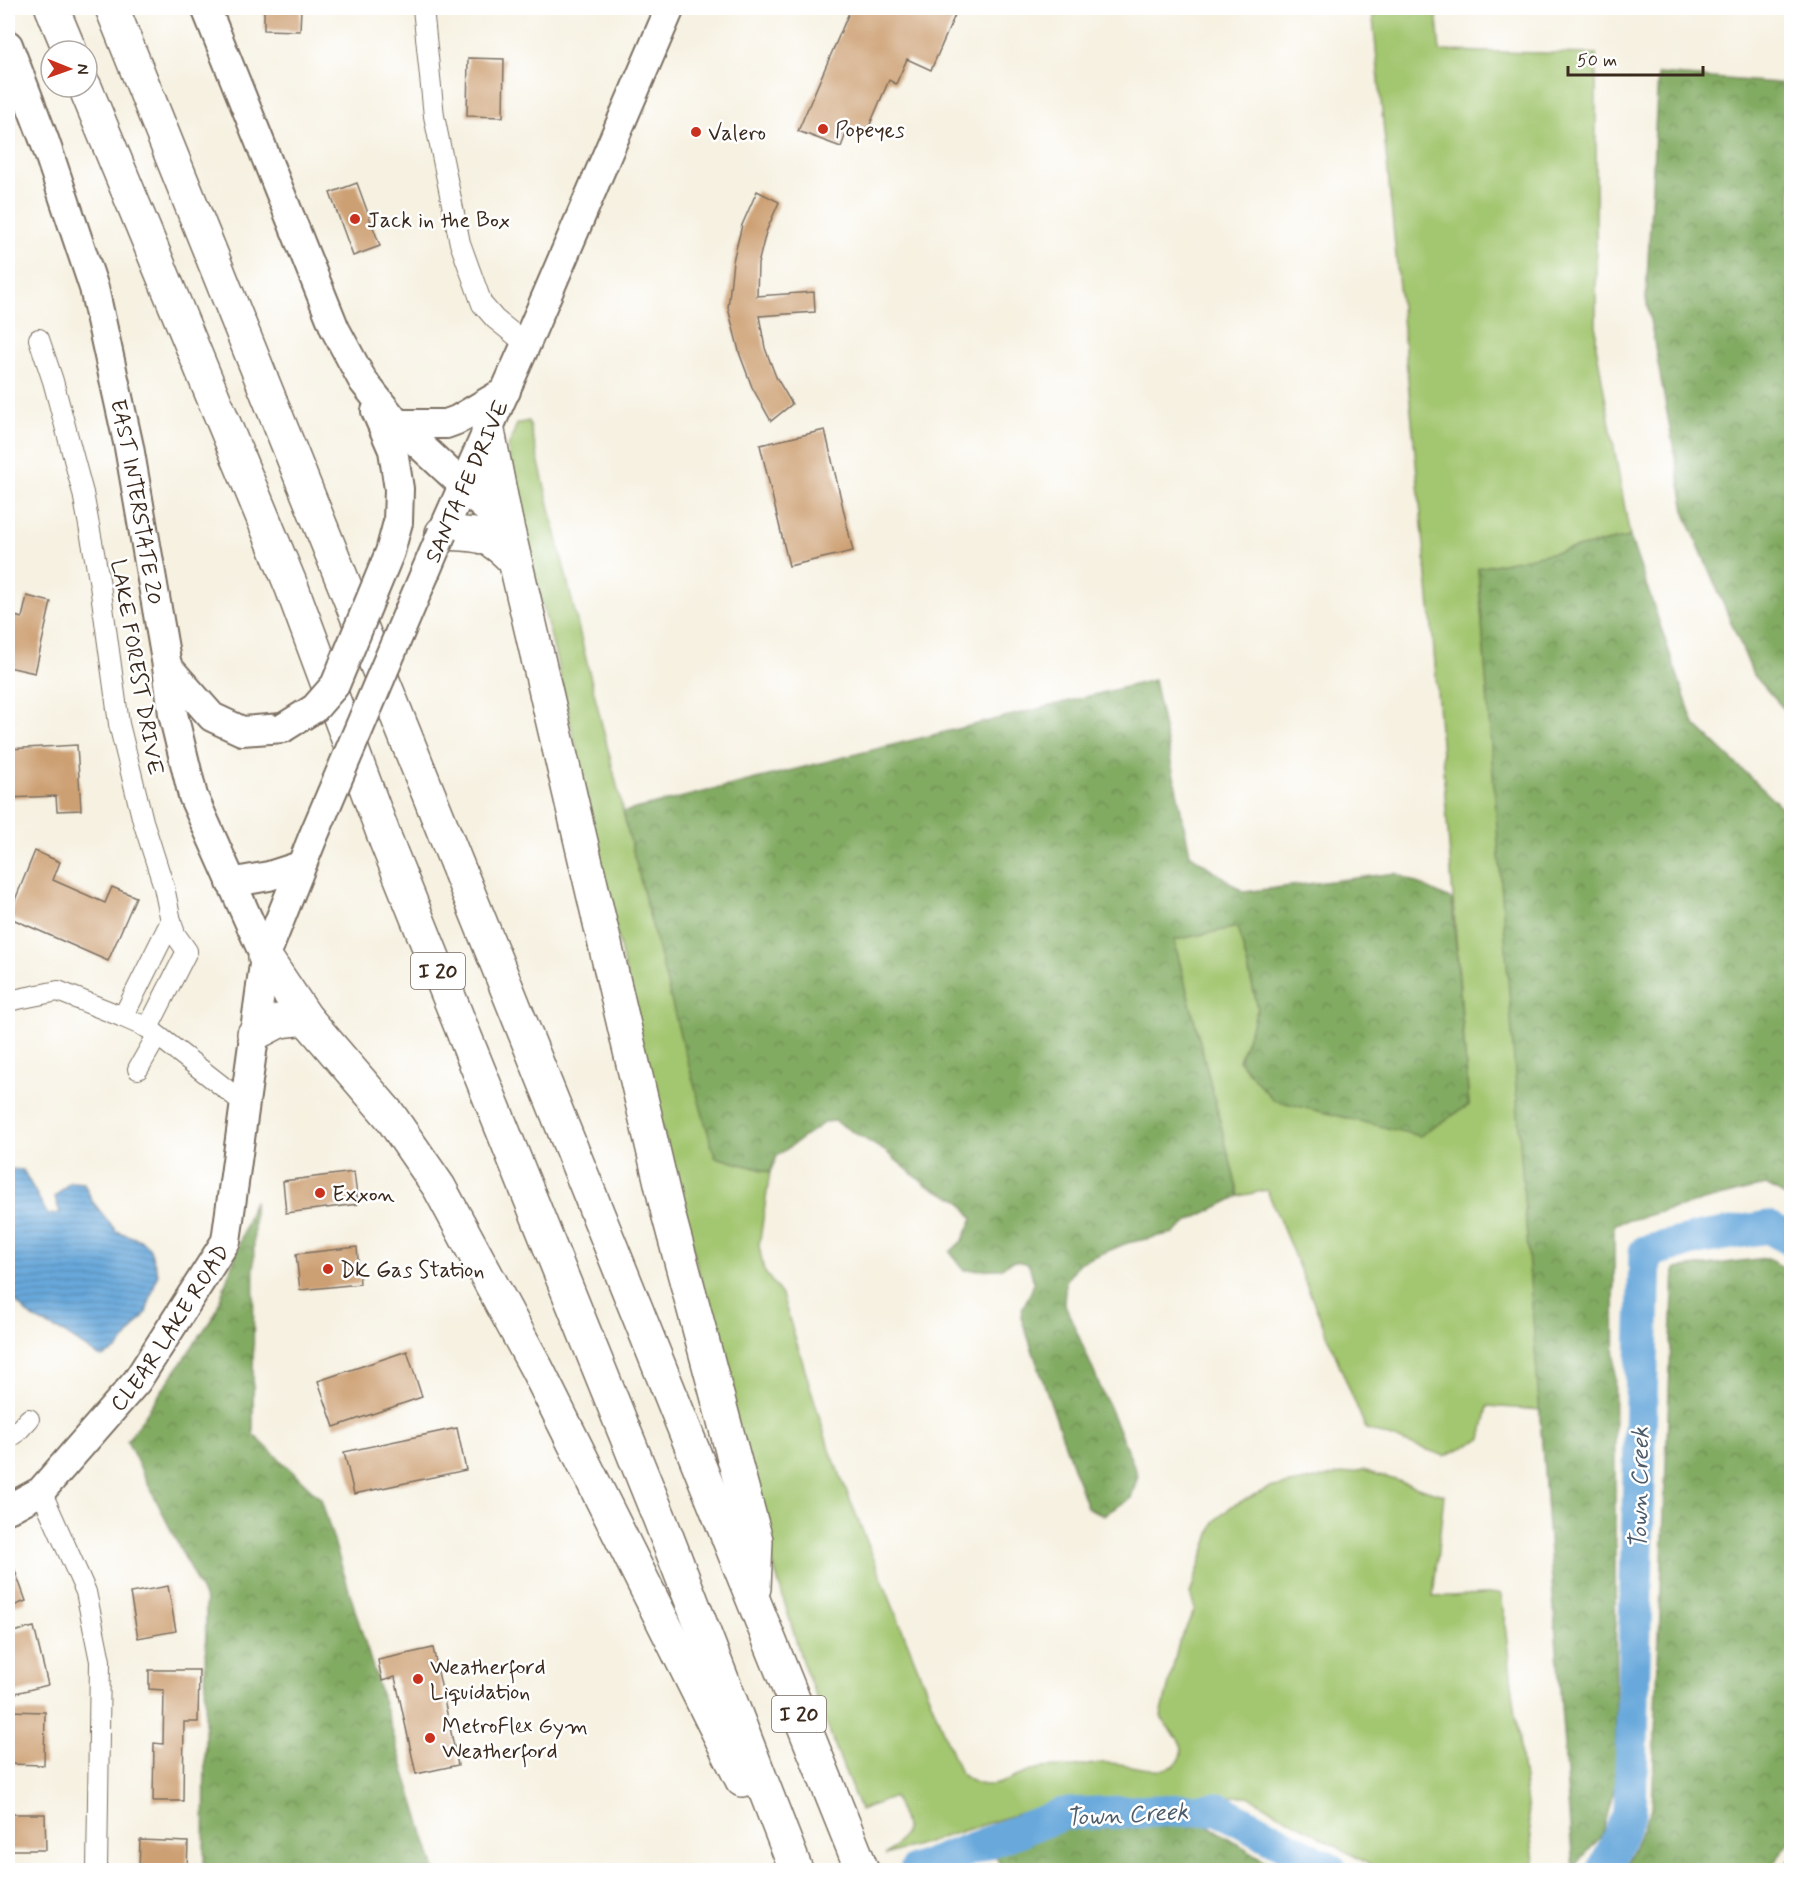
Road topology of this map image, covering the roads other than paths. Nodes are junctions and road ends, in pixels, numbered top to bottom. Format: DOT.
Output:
graph roads {
  1 [pos="52,8"];
  2 [pos="112,8"];
  3 [pos="122,8"];
  4 [pos="206,8"];
  5 [pos="423,8"];
  6 [pos="670,8"];
  7 [pos="65,39"];
  8 [pos="126,42"];
  9 [pos="8,45"];
  10 [pos="90,99"];
  11 [pos="39,339"];
  12 [pos="526,344"];
  13 [pos="363,381"];
  14 [pos="506,391"];
  15 [pos="397,424"];
  16 [pos="488,431"];
  17 [pos="463,485"];
  18 [pos="506,522"];
  19 [pos="442,533"];
  20 [pos="515,561"];
  21 [pos="167,666"];
  22 [pos="300,866"];
  23 [pos="231,883"];
  24 [pos="171,921"];
  25 [pos="265,957"];
  26 [pos="8,1001"];
  27 [pos="123,1017"];
  28 [pos="306,1018"];
  29 [pos="152,1032"];
  30 [pos="254,1034"];
  31 [pos="138,1069"];
  32 [pos="245,1104"];
  33 [pos="29,1419"];
  34 [pos="8,1438"];
  35 [pos="41,1491"];
  36 [pos="8,1509"];
  37 [pos="754,1602"];
  38 [pos="789,1852"];
  39 [pos="97,1870"];
  40 [pos="862,1870"];
  1 -- 7 [label="highway"];
  2 -- 8 [label="highway, I 20"];
  3 -- 8 [label="highway"];
  4 -- 13 [label="main road"];
  5 -- 12 [label="street"];
  6 -- 12 [label="main road, SANTA FE DRIVE"];
  8 -- 37 [label="highway, I 20"];
  9 -- 21 [label="main road, EAST INTERSTATE 20"];
  10 -- 38 [label="highway, I 20"];
  11 -- 24 [label="street, LAKE FOREST DRIVE"];
  12 -- 14 [label="main road, SANTA FE DRIVE"];
  13 -- 15 [label="main road"];
  13 -- 21 [label="main road, bridge"];
  14 -- 15 [label="main road"];
  14 -- 16 [label="main road, SANTA FE DRIVE"];
  15 -- 17 [label="main road"];
  16 -- 17 [label="main road, SANTA FE DRIVE"];
  16 -- 18 [label="highway"];
  17 -- 18 [label="highway"];
  17 -- 19 [label="main road, SANTA FE DRIVE"];
  18 -- 20 [label="highway"];
  19 -- 20 [label="highway"];
  19 -- 22 [label="main road, SANTA FE DRIVE, bridge"];
  20 -- 37 [label="highway"];
  21 -- 23 [label="main road, EAST INTERSTATE 20"];
  22 -- 23 [label="main road"];
  22 -- 25 [label="main road, SANTA FE DRIVE"];
  23 -- 25 [label="main road, EAST INTERSTATE 20"];
  24 -- 27 [label="street"];
  24 -- 29 [label="street, LAKE FOREST DRIVE"];
  25 -- 28 [label="highway"];
  25 -- 30 [label="main road, CLEAR LAKE ROAD"];
  26 -- 27 [label="street"];
  27 -- 29 [label="street"];
  28 -- 30 [label="highway"];
  28 -- 38 [label="highway"];
  29 -- 31 [label="street"];
  29 -- 32 [label="street"];
  30 -- 32 [label="main road, CLEAR LAKE ROAD"];
  32 -- 35 [label="main road, CLEAR LAKE ROAD"];
  33 -- 34 [label="street"];
  35 -- 36 [label="main road, CLEAR LAKE ROAD"];
  35 -- 39 [label="street"];
  37 -- 40 [label="highway, I 20"];
}
